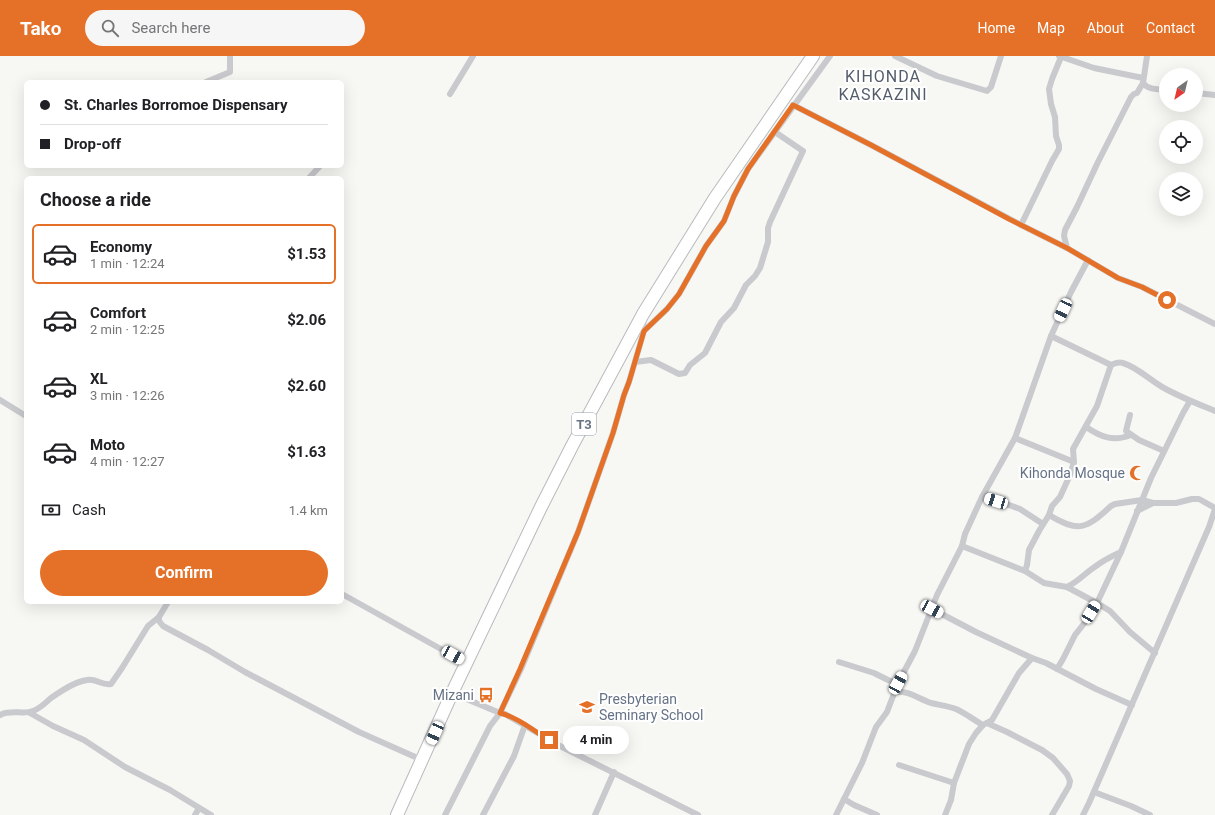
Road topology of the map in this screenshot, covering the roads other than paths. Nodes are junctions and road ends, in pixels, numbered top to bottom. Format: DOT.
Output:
graph roads {
  1 [pos="230,56"];
  2 [pos="473,56"];
  3 [pos="813,56"];
  4 [pos="830,56"];
  5 [pos="895,56"];
  6 [pos="1001,56"];
  7 [pos="1147,56"];
  8 [pos="1060,57"];
  9 [pos="211,80"];
  10 [pos="1143,81"];
  11 [pos="1159,89"];
  12 [pos="450,94"];
  13 [pos="1203,94"];
  14 [pos="1215,95"];
  15 [pos="793,105"];
  16 [pos="775,132"];
  17 [pos="318,168"];
  18 [pos="311,176"];
  19 [pos="1021,225"];
  20 [pos="1067,248"];
  21 [pos="1088,260"];
  22 [pos="643,314"];
  23 [pos="1215,324"];
  24 [pos="644,331"];
  25 [pos="1051,336"];
  26 [pos="635,362"];
  27 [pos="1111,365"];
  28 [pos="0,400"];
  29 [pos="1190,401"];
  30 [pos="1215,411"];
  31 [pos="24,415"];
  32 [pos="1130,415"];
  33 [pos="1086,427"];
  34 [pos="1130,435"];
  35 [pos="1015,438"];
  36 [pos="1164,451"];
  37 [pos="1074,462"];
  38 [pos="982,497"];
  39 [pos="1142,500"];
  40 [pos="1153,503"];
  41 [pos="1215,509"];
  42 [pos="1137,511"];
  43 [pos="1049,516"];
  44 [pos="1043,524"];
  45 [pos="962,546"];
  46 [pos="1121,552"];
  47 [pos="1025,571"];
  48 [pos="1067,587"];
  49 [pos="344,595"];
  50 [pos="1097,603"];
  51 [pos="167,604"];
  52 [pos="932,609"];
  53 [pos="159,617"];
  54 [pos="1155,653"];
  55 [pos="1032,658"];
  56 [pos="839,662"];
  57 [pos="466,663"];
  58 [pos="1057,669"];
  59 [pos="898,683"];
  60 [pos="895,692"];
  61 [pos="452,693"];
  62 [pos="1132,705"];
  63 [pos="30,713"];
  64 [pos="500,713"];
  65 [pos="0,715"];
  66 [pos="985,724"];
  67 [pos="525,725"];
  68 [pos="423,760"];
  69 [pos="899,765"];
  70 [pos="614,772"];
  71 [pos="954,783"];
  72 [pos="1094,792"];
  73 [pos="844,799"];
  74 [pos="199,808"];
  75 [pos="195,815"];
  76 [pos="211,815"];
  77 [pos="397,815"];
  78 [pos="446,815"];
  79 [pos="483,815"];
  80 [pos="595,815"];
  81 [pos="698,815"];
  82 [pos="836,815"];
  83 [pos="877,815"];
  84 [pos="945,815"];
  85 [pos="1052,815"];
  86 [pos="1083,815"];
  87 [pos="1150,815"];
  1 -- 9 [label="street"];
  2 -- 12 [label="street"];
  3 -- 22 [label="highway, T3"];
  4 -- 15 [label="street"];
  5 -- 6 [label="street"];
  7 -- 10 [label="street"];
  8 -- 10 [label="street"];
  8 -- 19 [label="street"];
  10 -- 11 [label="street"];
  10 -- 20 [label="street"];
  13 -- 14 [label="street"];
  15 -- 16 [label="street"];
  15 -- 19 [label="street"];
  16 -- 24 [label="street"];
  16 -- 26 [label="street"];
  17 -- 18 [label="street"];
  19 -- 20 [label="street"];
  20 -- 21 [label="street"];
  21 -- 23 [label="street"];
  21 -- 25 [label="street"];
  22 -- 24 [label="street"];
  22 -- 57 [label="highway, T3"];
  24 -- 26 [label="street"];
  25 -- 27 [label="street"];
  25 -- 35 [label="street"];
  26 -- 64 [label="street"];
  27 -- 29 [label="street"];
  27 -- 33 [label="street"];
  28 -- 31 [label="street"];
  29 -- 30 [label="street"];
  29 -- 36 [label="street"];
  32 -- 34 [label="street"];
  33 -- 34 [label="street"];
  33 -- 37 [label="street"];
  34 -- 36 [label="street"];
  35 -- 37 [label="street"];
  35 -- 38 [label="street"];
  36 -- 39 [label="street"];
  37 -- 43 [label="street"];
  38 -- 44 [label="street"];
  38 -- 45 [label="street"];
  39 -- 40 [label="street"];
  39 -- 42 [label="street"];
  39 -- 43 [label="street"];
  40 -- 41 [label="street"];
  40 -- 42 [label="street"];
  41 -- 54 [label="street"];
  42 -- 46 [label="street"];
  43 -- 44 [label="street"];
  44 -- 47 [label="street"];
  45 -- 47 [label="street"];
  45 -- 52 [label="street"];
  46 -- 48 [label="street"];
  46 -- 50 [label="street"];
  47 -- 48 [label="street"];
  48 -- 50 [label="street"];
  49 -- 57 [label="street"];
  50 -- 54 [label="street"];
  50 -- 58 [label="street"];
  51 -- 53 [label="street"];
  52 -- 55 [label="street"];
  52 -- 59 [label="street"];
  53 -- 63 [label="street"];
  53 -- 68 [label="street"];
  54 -- 62 [label="street"];
  55 -- 58 [label="street"];
  55 -- 66 [label="street"];
  56 -- 59 [label="street"];
  57 -- 61 [label="highway, T3"];
  58 -- 62 [label="street"];
  59 -- 60 [label="street"];
  60 -- 66 [label="street"];
  60 -- 73 [label="street"];
  61 -- 64 [label="street"];
  61 -- 68 [label="highway, T3"];
  62 -- 72 [label="street"];
  63 -- 65 [label="street"];
  63 -- 74 [label="street"];
  64 -- 67 [label="street"];
  64 -- 78 [label="street"];
  66 -- 71 [label="street"];
  66 -- 85 [label="street"];
  67 -- 70 [label="street"];
  67 -- 79 [label="street"];
  68 -- 77 [label="highway, T3"];
  69 -- 71 [label="street"];
  70 -- 80 [label="street"];
  70 -- 81 [label="street"];
  71 -- 84 [label="street"];
  72 -- 86 [label="street"];
  72 -- 87 [label="street"];
  73 -- 82 [label="street"];
  73 -- 83 [label="street"];
  74 -- 75 [label="street"];
  74 -- 76 [label="street"];
}
